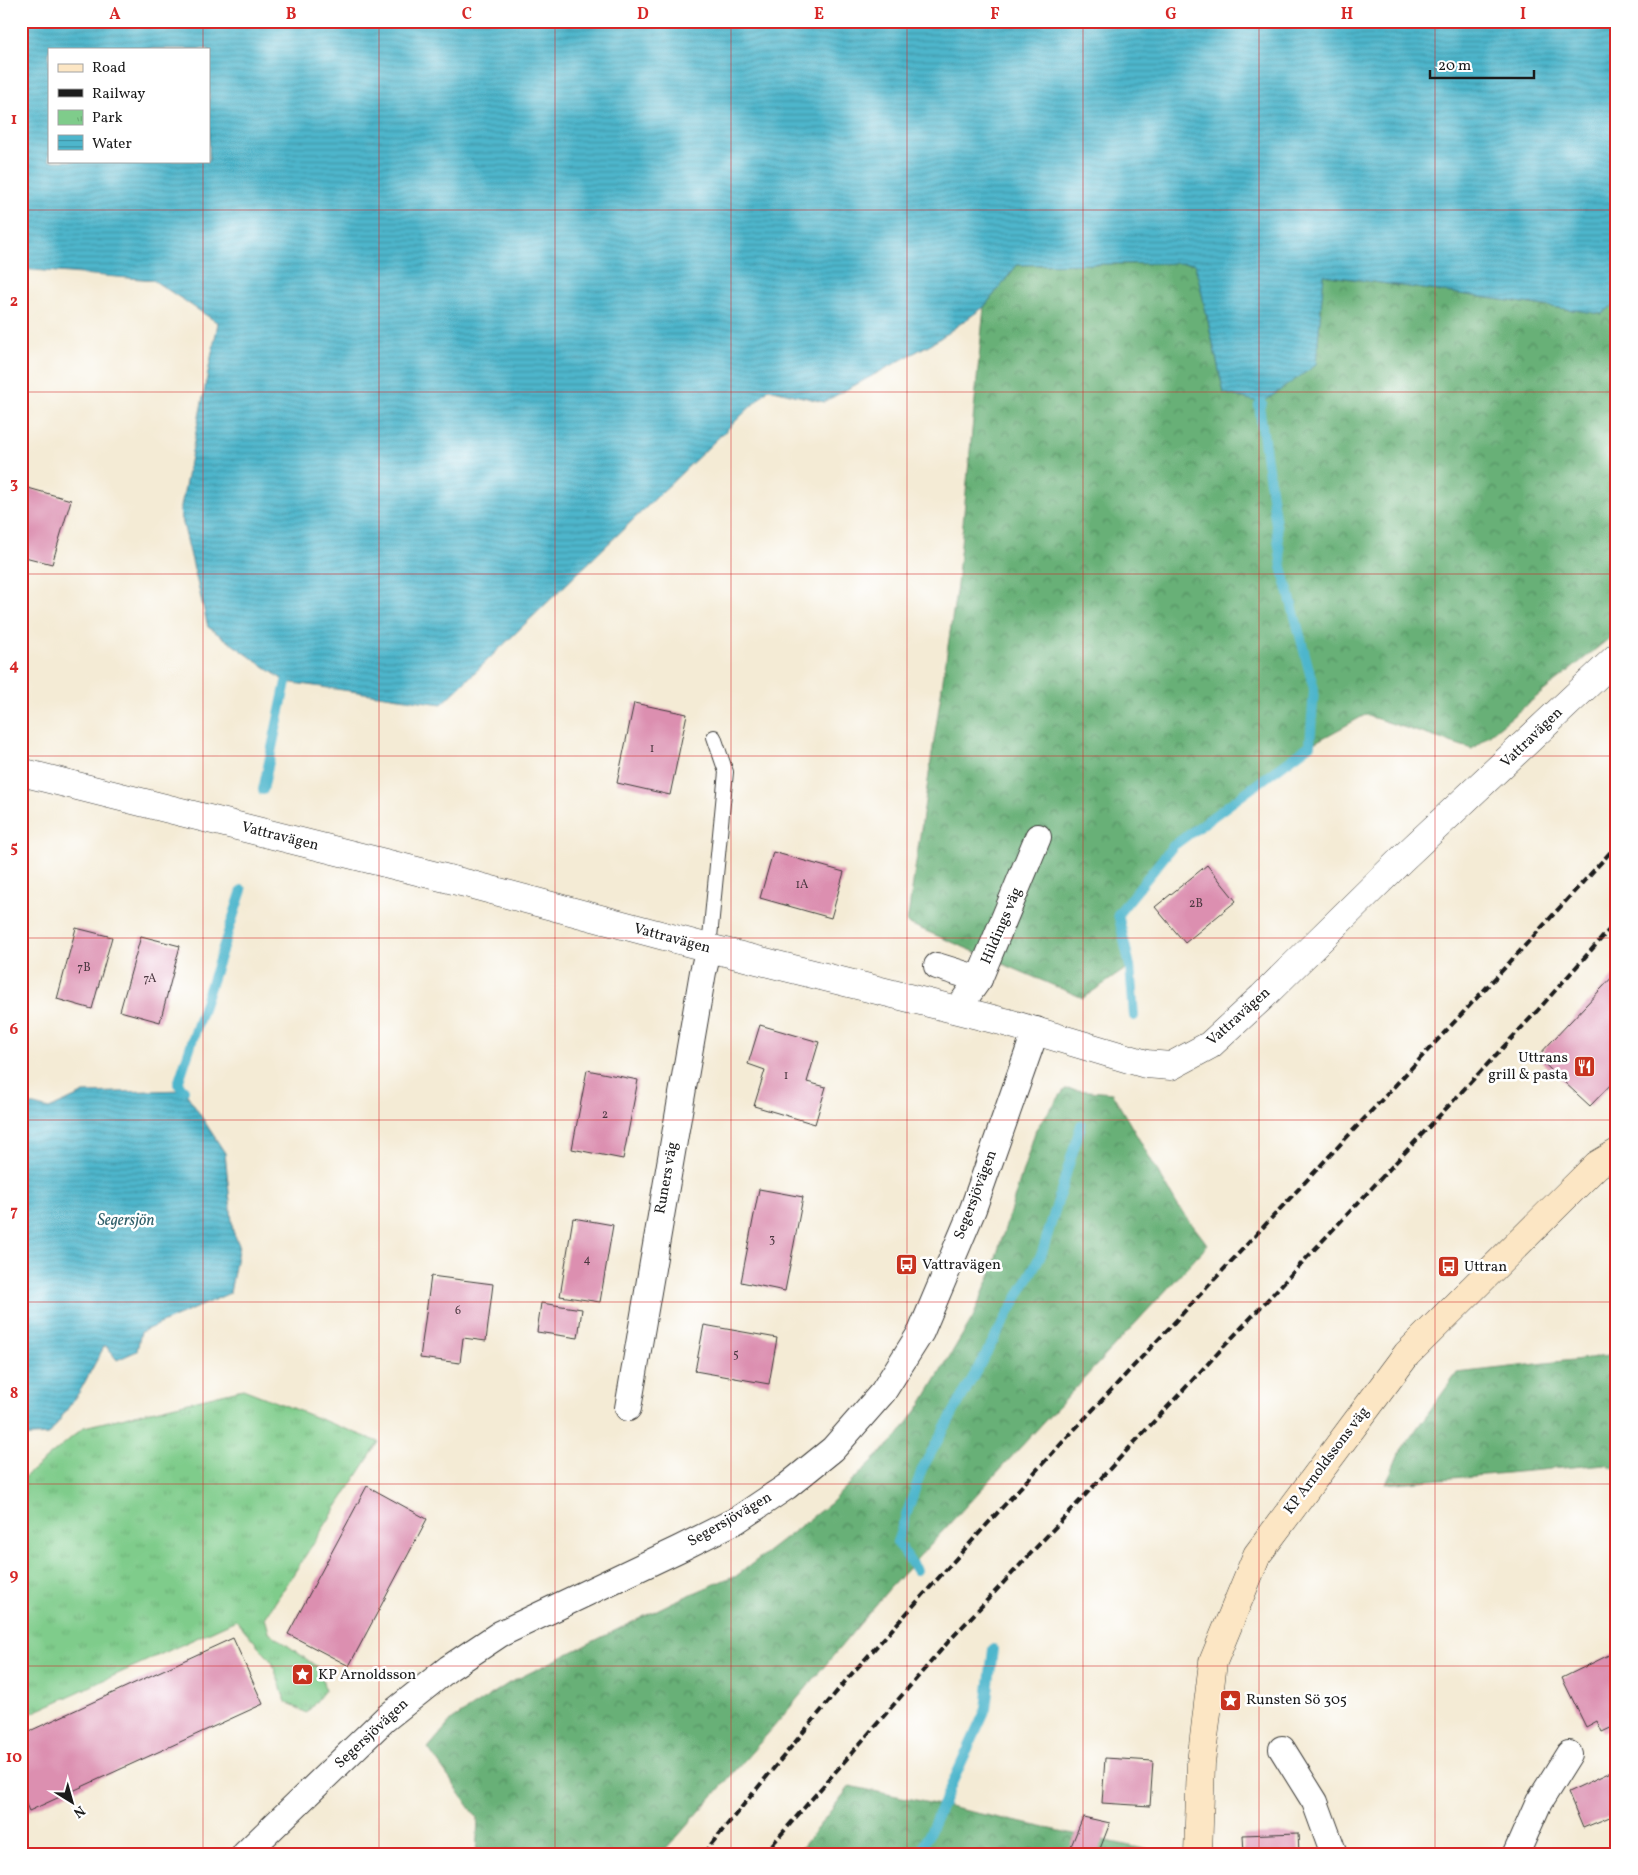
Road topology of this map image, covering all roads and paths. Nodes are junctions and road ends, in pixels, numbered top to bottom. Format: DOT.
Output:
graph roads {
  1 [pos="1617,657"];
  2 [pos="714,737"];
  3 [pos="21,772"];
  4 [pos="1038,837"];
  5 [pos="709,948"];
  6 [pos="937,966"];
  7 [pos="979,979"];
  8 [pos="957,1010"];
  9 [pos="1036,1030"];
  10 [pos="1617,1153"];
  11 [pos="628,1408"];
  12 [pos="1282,1749"];
  13 [pos="1569,1754"];
  14 [pos="245,1854"];
  15 [pos="1198,1854"];
  16 [pos="1334,1854"];
  17 [pos="1516,1854"];
  1 -- 9 [label="street, Vattravägen"];
  2 -- 5 [label="lane"];
  3 -- 5 [label="street, Vattravägen"];
  4 -- 7 [label="street, Hildings väg"];
  5 -- 8 [label="street, Vattravägen"];
  5 -- 11 [label="street, Runers väg"];
  6 -- 7 [label="street"];
  7 -- 8 [label="street, Hildings väg"];
  8 -- 9 [label="street, Vattravägen"];
  9 -- 14 [label="street, Segersjövägen"];
  10 -- 15 [label="main road, KP Arnoldssons väg"];
  12 -- 16 [label="street"];
  13 -- 17 [label="street"];
}
